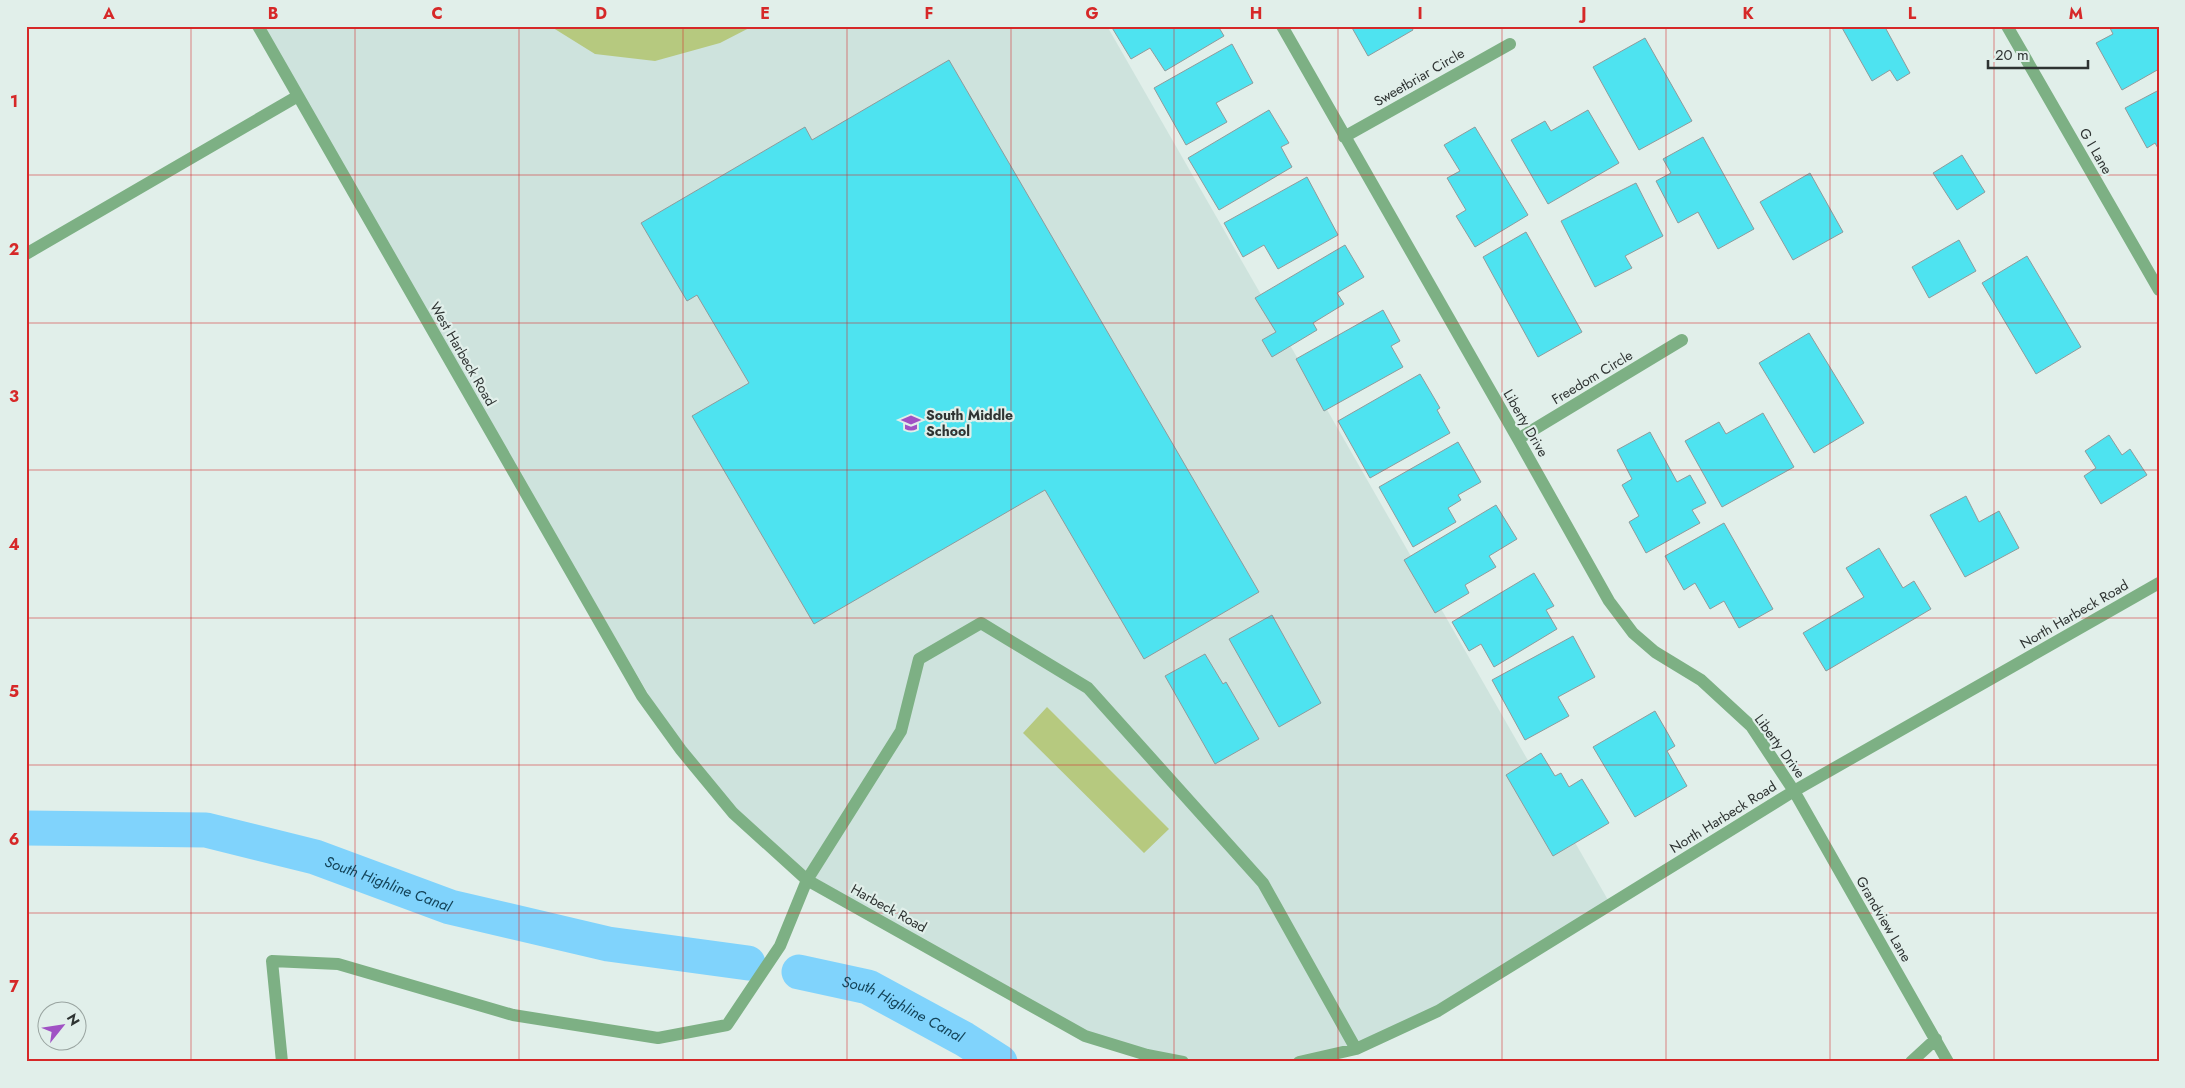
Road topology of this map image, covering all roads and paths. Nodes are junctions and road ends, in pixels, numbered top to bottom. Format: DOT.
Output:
graph roads {
  1 [pos="258,26"];
  2 [pos="1282,26"];
  3 [pos="2007,26"];
  4 [pos="1510,44"];
  5 [pos="298,96"];
  6 [pos="1344,137"];
  7 [pos="26,254"];
  8 [pos="2159,290"];
  9 [pos="1682,340"];
  10 [pos="1518,439"];
  11 [pos="2159,583"];
  12 [pos="642,696"];
  13 [pos="1794,791"];
  14 [pos="808,880"];
  15 [pos="1936,1039"];
  16 [pos="1356,1048"];
  17 [pos="282,1062"];
  18 [pos="1183,1062"];
  19 [pos="1299,1062"];
  20 [pos="1911,1062"];
  21 [pos="1948,1062"];
  1 -- 5 [label="street, West Harbeck Road"];
  2 -- 6 [label="street, Liberty Drive"];
  3 -- 8 [label="street, G I Lane"];
  4 -- 6 [label="street, Sweetbriar Circle"];
  5 -- 7 [label="street"];
  5 -- 12 [label="street, West Harbeck Road"];
  6 -- 10 [label="street, Liberty Drive"];
  9 -- 10 [label="street, Freedom Circle"];
  10 -- 13 [label="street, Liberty Drive"];
  11 -- 13 [label="street, North Harbeck Road"];
  12 -- 14 [label="street, Harbeck Road"];
  13 -- 15 [label="street, Grandview Lane"];
  13 -- 16 [label="street, North Harbeck Road"];
  14 -- 16 [label="street"];
  14 -- 17 [label="street"];
  14 -- 18 [label="street, Harbeck Road"];
  15 -- 20 [label="street"];
  15 -- 21 [label="street, Grandview Lane"];
  16 -- 19 [label="street, North Harbeck Road"];
}
